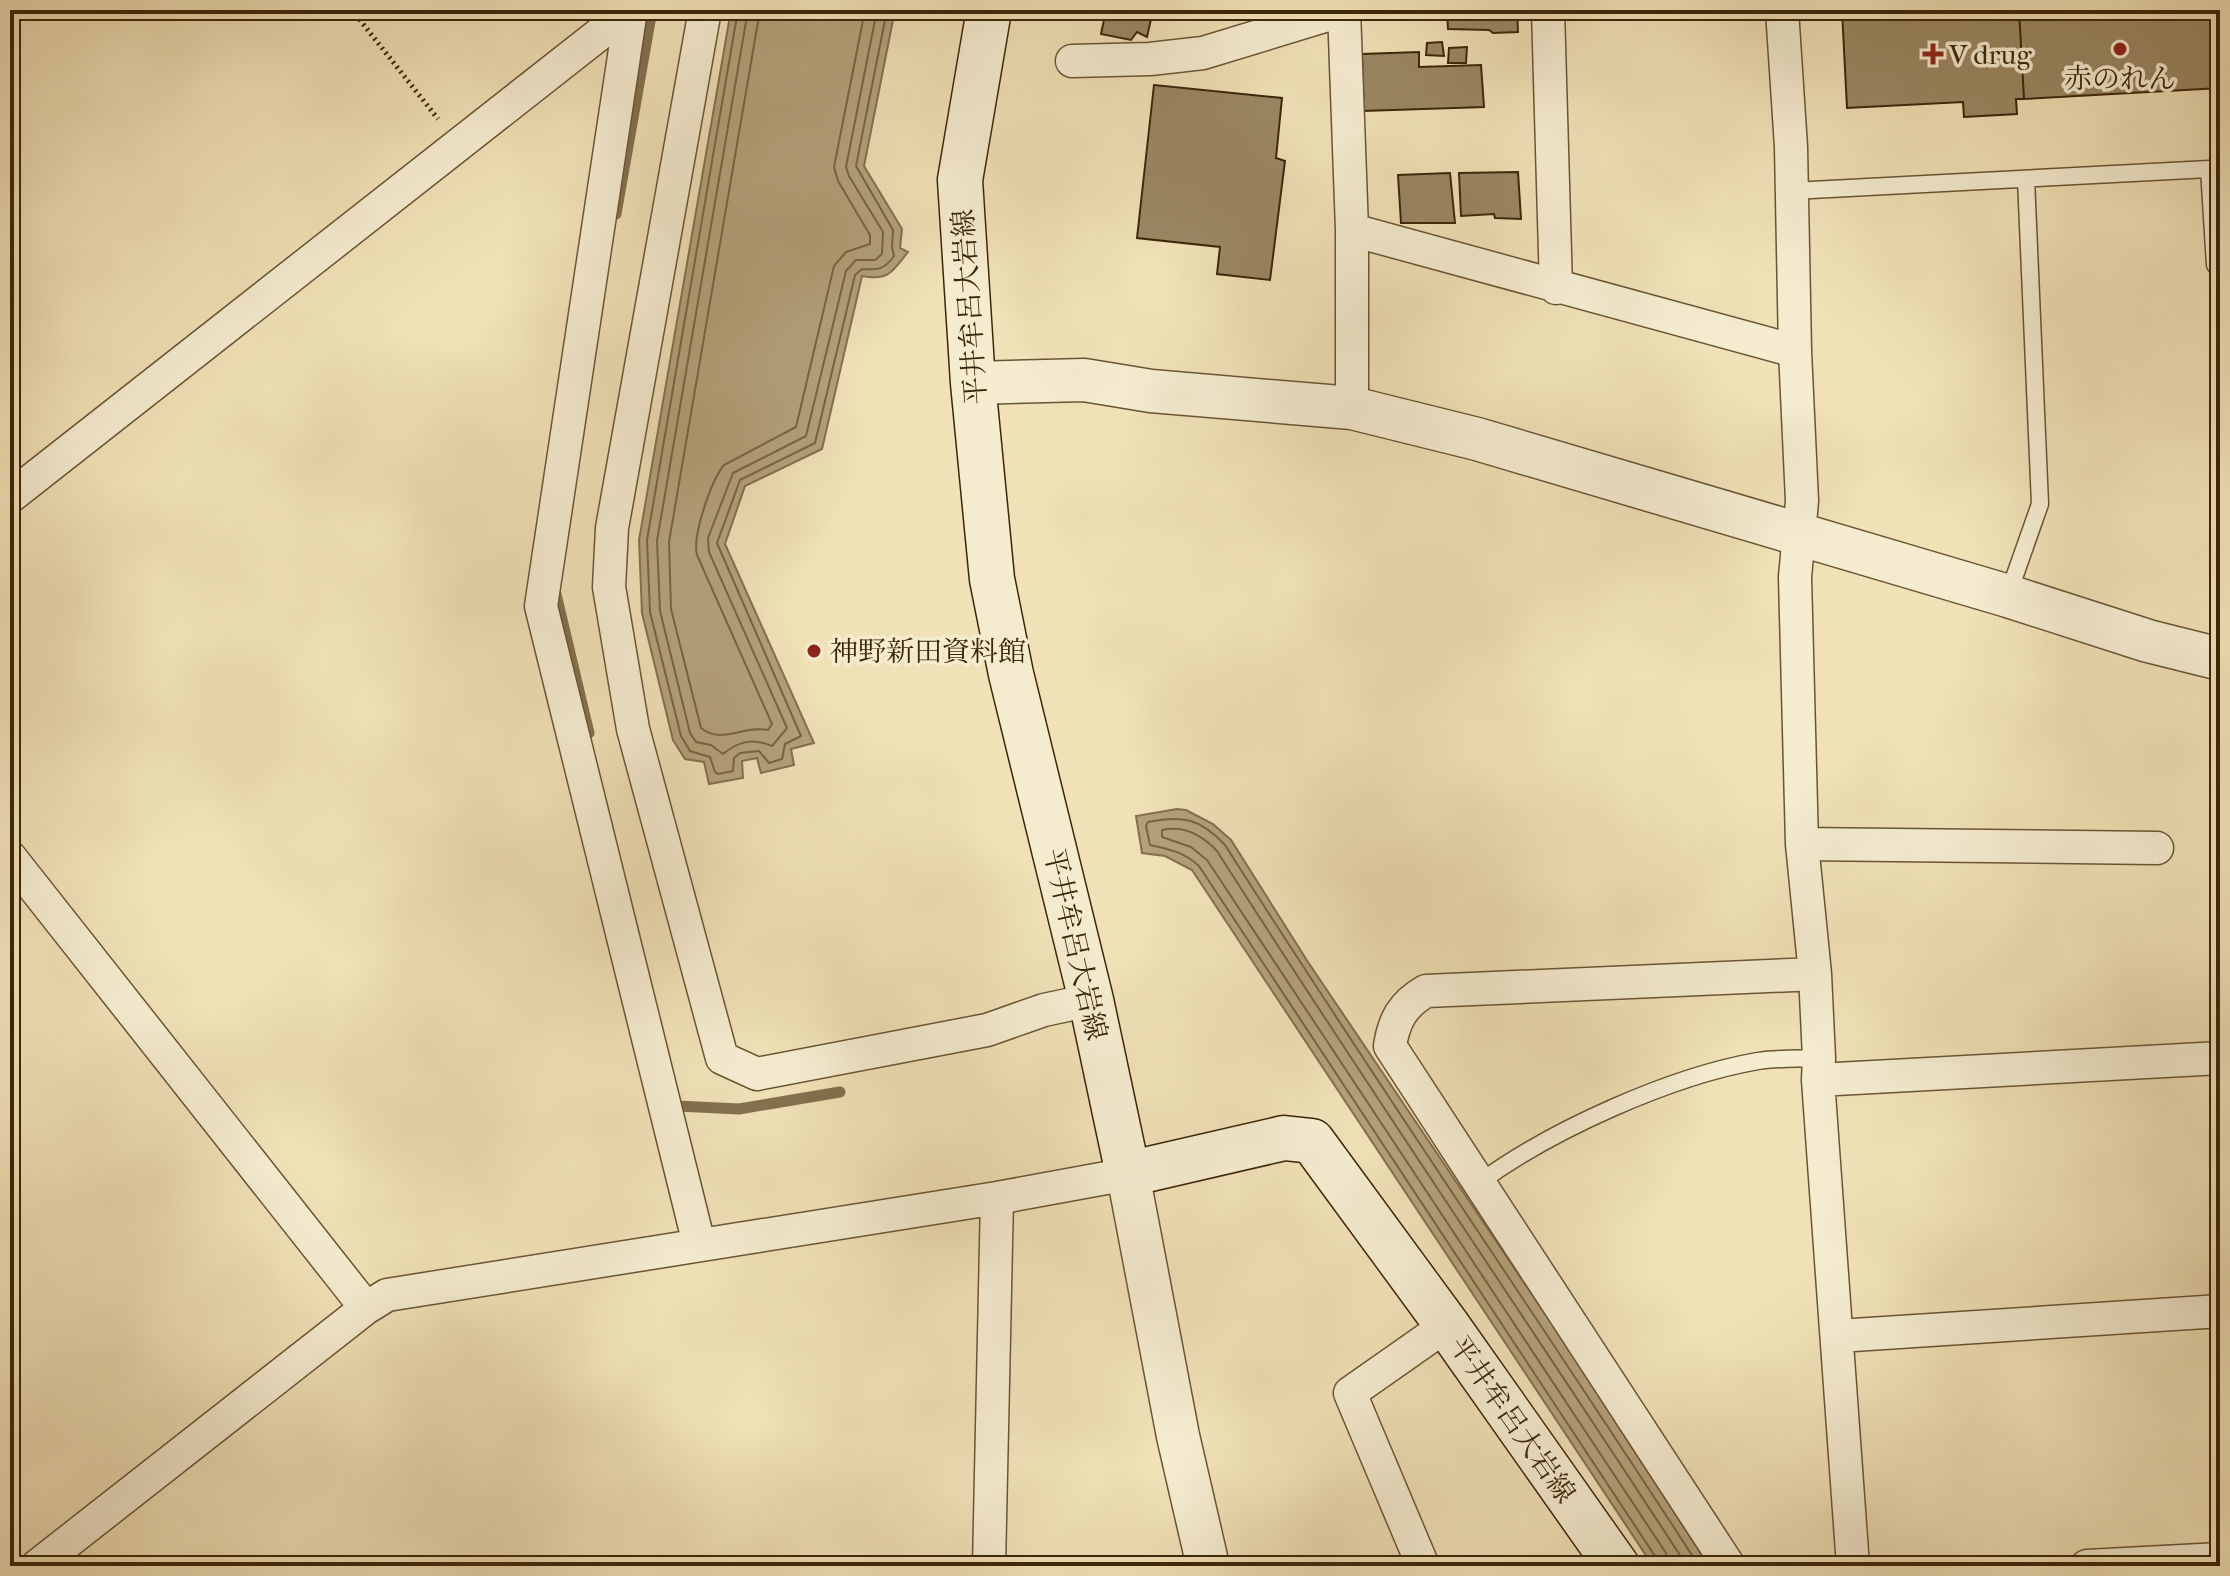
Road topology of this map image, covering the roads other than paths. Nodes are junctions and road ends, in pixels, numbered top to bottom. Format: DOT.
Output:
graph roads {
  1 [pos="631,10"];
  2 [pos="705,10"];
  3 [pos="989,10"];
  4 [pos="1344,10"];
  5 [pos="1548,10"];
  6 [pos="1782,10"];
  7 [pos="1072,61"];
  8 [pos="2026,179"];
  9 [pos="1792,191"];
  10 [pos="1352,230"];
  11 [pos="2220,265"];
  12 [pos="1556,288"];
  13 [pos="1795,351"];
  14 [pos="973,383"];
  15 [pos="1352,408"];
  16 [pos="10,497"];
  17 [pos="1798,536"];
  18 [pos="2008,596"];
  19 [pos="2220,659"];
  20 [pos="1802,844"];
  21 [pos="2157,848"];
  22 [pos="10,857"];
  23 [pos="1815,974"];
  24 [pos="1091,1000"];
  25 [pos="2220,1058"];
  26 [pos="1819,1069"];
  27 [pos="1128,1174"];
  28 [pos="1479,1183"];
  29 [pos="997,1198"];
  30 [pos="699,1244"];
  31 [pos="366,1308"];
  32 [pos="2220,1311"];
  33 [pos="1447,1325"];
  34 [pos="1838,1336"];
  35 [pos="2220,1559"];
  36 [pos="37,1566"];
  37 [pos="989,1566"];
  38 [pos="1208,1566"];
  39 [pos="1423,1566"];
  40 [pos="1617,1566"];
  41 [pos="1729,1566"];
  42 [pos="1853,1566"];
  43 [pos="2087,1566"];
  1 -- 16 [label="street"];
  1 -- 30 [label="street"];
  2 -- 24 [label="street"];
  3 -- 14 [label="main road, 平井牟呂大岩線"];
  4 -- 7 [label="street"];
  4 -- 10 [label="street"];
  5 -- 12 [label="street"];
  6 -- 9 [label="street"];
  8 -- 9 [label="lane"];
  8 -- 11 [label="lane"];
  8 -- 18 [label="lane"];
  9 -- 13 [label="street"];
  10 -- 12 [label="street"];
  10 -- 15 [label="street"];
  12 -- 13 [label="street"];
  13 -- 17 [label="street"];
  14 -- 15 [label="street"];
  14 -- 24 [label="main road, 平井牟呂大岩線"];
  15 -- 17 [label="street"];
  17 -- 18 [label="street"];
  17 -- 20 [label="street"];
  18 -- 19 [label="street"];
  20 -- 21 [label="street"];
  20 -- 23 [label="street"];
  22 -- 31 [label="street"];
  23 -- 26 [label="street"];
  23 -- 28 [label="street"];
  24 -- 27 [label="main road, 平井牟呂大岩線"];
  25 -- 26 [label="street"];
  26 -- 28 [label="lane"];
  26 -- 34 [label="street"];
  27 -- 29 [label="street"];
  27 -- 33 [label="main road, 平井牟呂大岩線"];
  27 -- 38 [label="street"];
  28 -- 41 [label="street"];
  29 -- 30 [label="street"];
  29 -- 37 [label="street"];
  30 -- 31 [label="street"];
  31 -- 36 [label="street"];
  32 -- 34 [label="street"];
  33 -- 39 [label="street"];
  33 -- 40 [label="main road, 平井牟呂大岩線"];
  34 -- 42 [label="street"];
  35 -- 43 [label="street"];
}
